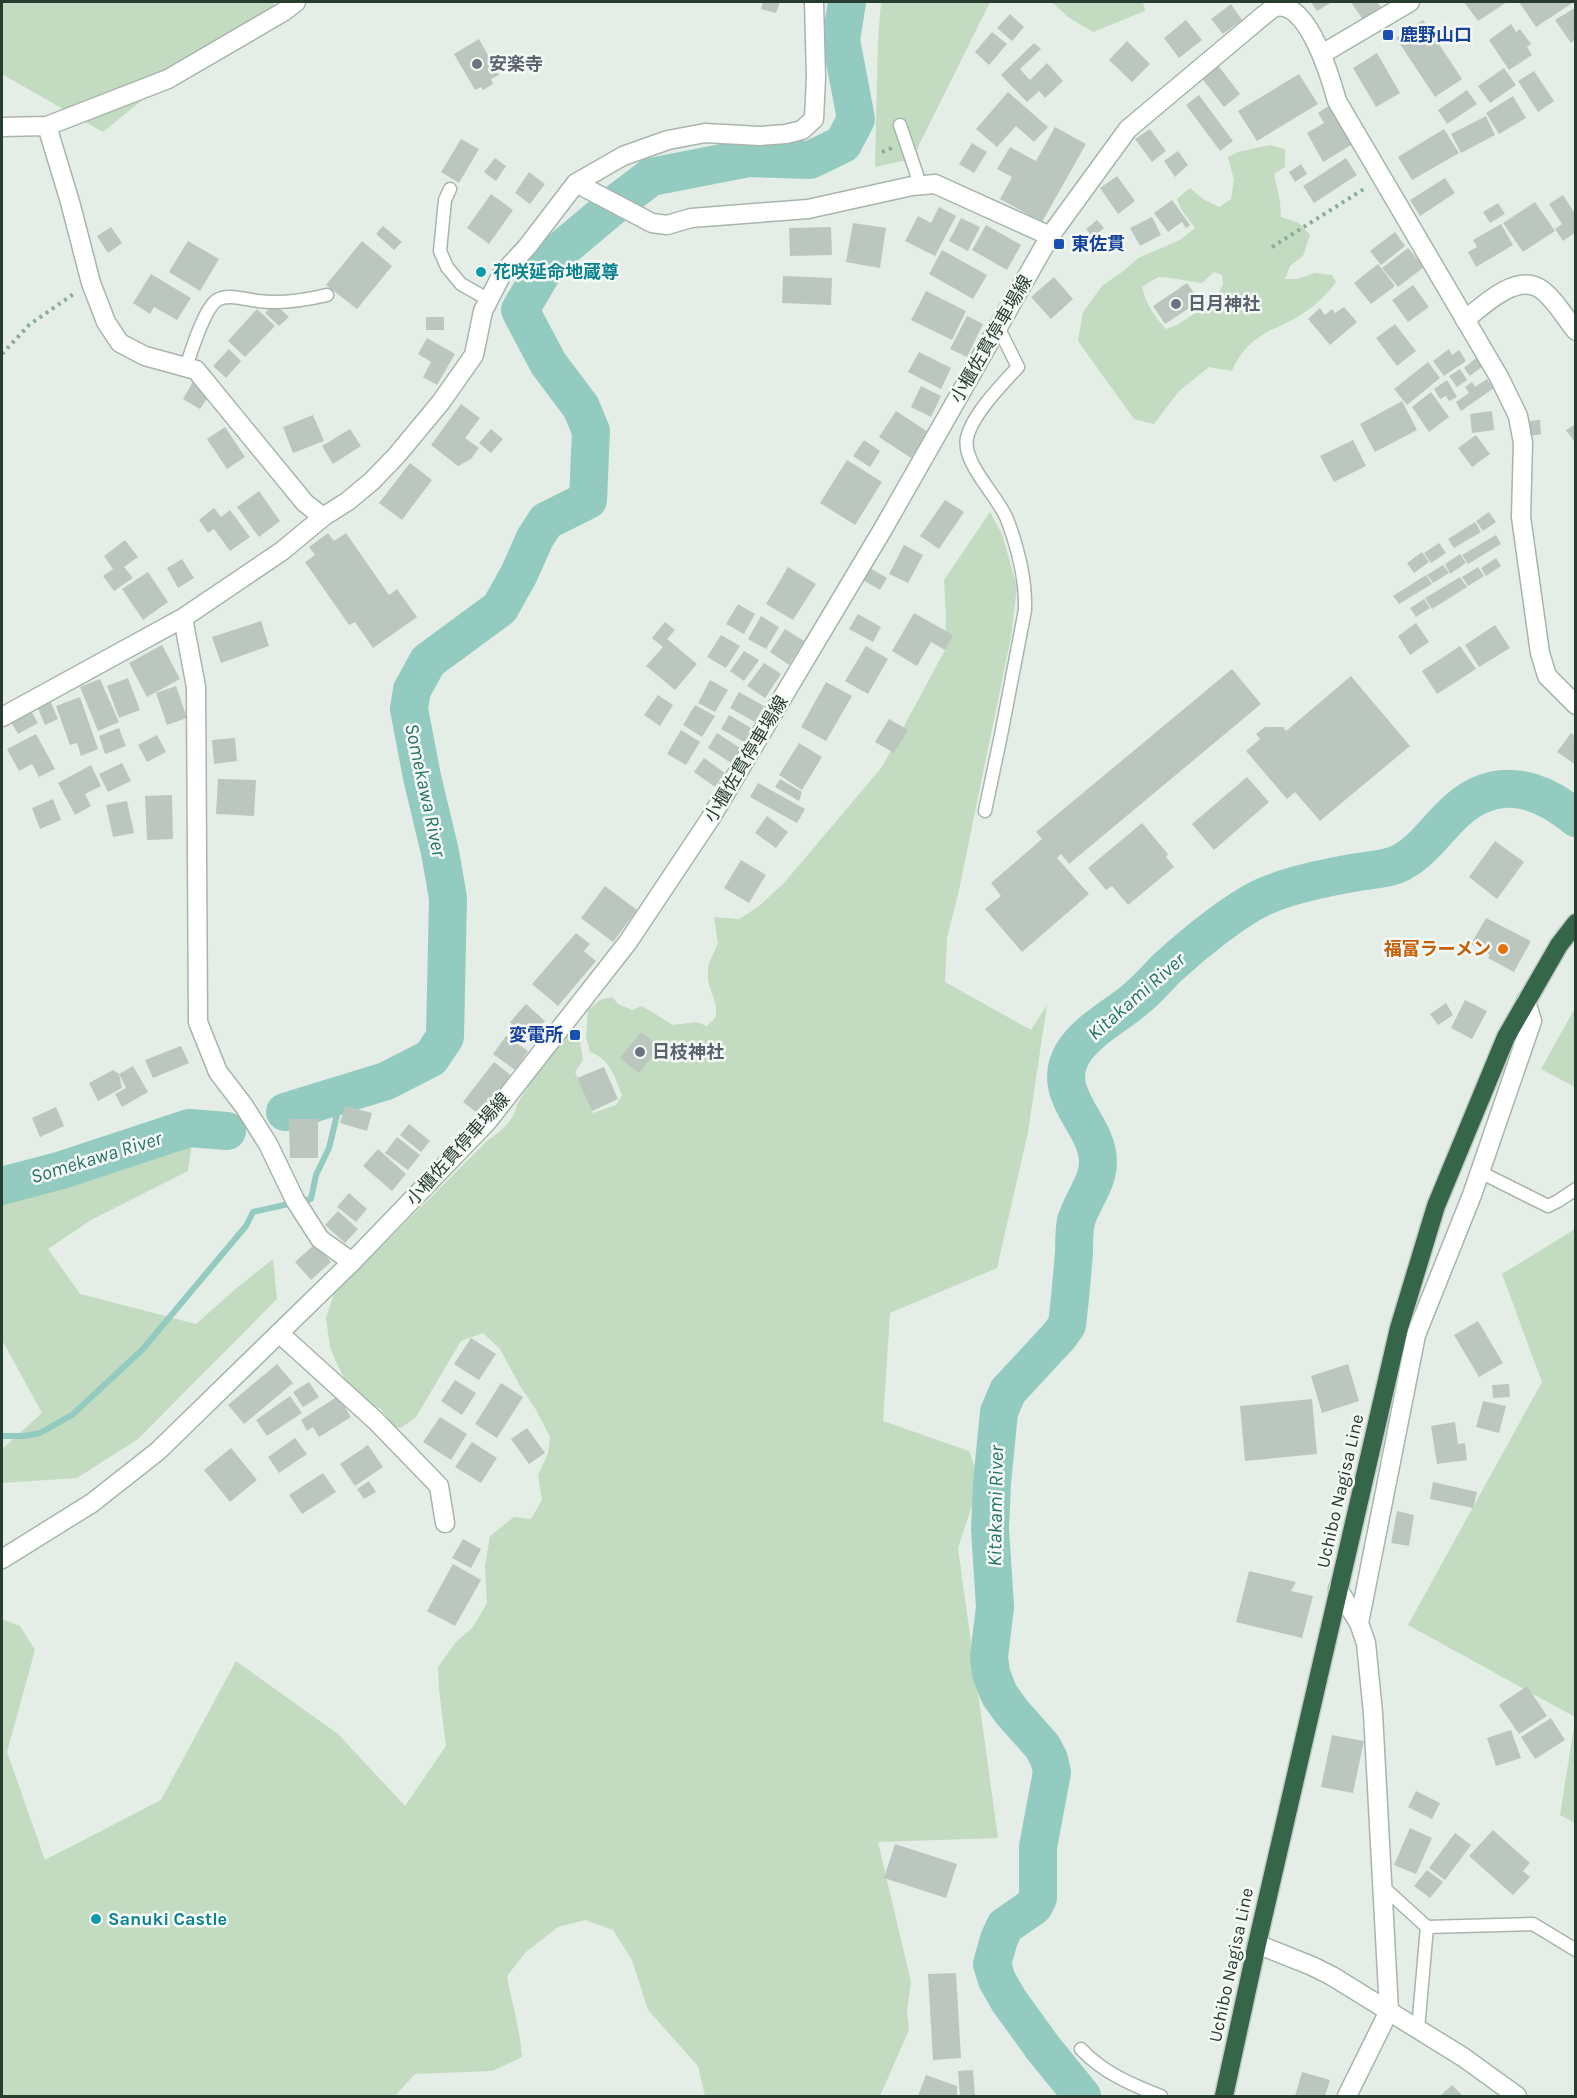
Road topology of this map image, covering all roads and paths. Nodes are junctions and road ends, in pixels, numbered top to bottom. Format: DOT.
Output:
graph roads {
  1 [pos="814,2"];
  2 [pos="1410,2"];
  3 [pos="1274,4"];
  4 [pos="284,5"];
  5 [pos="1322,54"];
  6 [pos="900,125"];
  7 [pos="47,126"];
  8 [pos="2,127"];
  9 [pos="581,185"];
  10 [pos="917,185"];
  11 [pos="450,189"];
  12 [pos="1375,192"];
  13 [pos="1050,236"];
  14 [pos="1272,247"];
  15 [pos="91,283"];
  16 [pos="327,296"];
  17 [pos="489,300"];
  18 [pos="1465,320"];
  19 [pos="998,327"];
  20 [pos="1575,331"];
  21 [pos="2,354"];
  22 [pos="186,367"];
  23 [pos="323,517"];
  24 [pos="183,618"];
  25 [pos="1575,705"];
  26 [pos="2,717"];
  27 [pos="985,811"];
  28 [pos="1575,922"];
  29 [pos="1567,943"];
  30 [pos="1526,1001"];
  31 [pos="1480,1172"];
  32 [pos="1575,1189"];
  33 [pos="352,1262"];
  34 [pos="279,1333"];
  35 [pos="445,1523"];
  36 [pos="2,1559"];
  37 [pos="1338,1589"];
  38 [pos="1359,1623"];
  39 [pos="1383,1887"];
  40 [pos="1426,1927"];
  41 [pos="1257,1944"];
  42 [pos="1575,1950"];
  43 [pos="1389,2011"];
  44 [pos="1418,2029"];
  45 [pos="1081,2049"];
  46 [pos="1161,2097"];
  47 [pos="1224,2097"];
  48 [pos="1347,2097"];
  49 [pos="1517,2097"];
  1 -- 9 [label="street"];
  2 -- 5 [label="street"];
  3 -- 5 [label="street, 小櫃佐貫停車場線"];
  3 -- 13 [label="street, 小櫃佐貫停車場線"];
  4 -- 7 [label="street"];
  5 -- 18 [label="street, 小櫃佐貫停車場線"];
  6 -- 10 [label="lane"];
  7 -- 8 [label="street"];
  7 -- 15 [label="street"];
  9 -- 10 [label="street"];
  9 -- 17 [label="street"];
  10 -- 13 [label="street"];
  11 -- 17 [label="lane"];
  12 -- 14 [label="path"];
  13 -- 19 [label="street, 小櫃佐貫停車場線"];
  15 -- 21 [label="path"];
  15 -- 22 [label="street"];
  16 -- 22 [label="lane"];
  17 -- 23 [label="street"];
  18 -- 20 [label="street"];
  18 -- 25 [label="street, 小櫃佐貫停車場線"];
  19 -- 27 [label="lane"];
  19 -- 33 [label="street, 小櫃佐貫停車場線"];
  22 -- 23 [label="street"];
  23 -- 24 [label="street"];
  24 -- 26 [label="street"];
  24 -- 33 [label="street"];
  28 -- 29 [label="highway, Uchibo Nagisa Line"];
  29 -- 30 [label="highway, Uchibo Nagisa Line"];
  30 -- 31 [label="street"];
  30 -- 37 [label="highway, Uchibo Nagisa Line"];
  31 -- 32 [label="lane"];
  31 -- 38 [label="street"];
  33 -- 34 [label="street, 小櫃佐貫停車場線"];
  34 -- 35 [label="street"];
  34 -- 36 [label="street, 小櫃佐貫停車場線"];
  37 -- 38 [label="street"];
  37 -- 41 [label="highway, Uchibo Nagisa Line"];
  38 -- 39 [label="street"];
  39 -- 40 [label="lane"];
  39 -- 43 [label="street"];
  40 -- 42 [label="lane"];
  40 -- 44 [label="lane"];
  41 -- 43 [label="street"];
  41 -- 47 [label="highway, Uchibo Nagisa Line"];
  43 -- 44 [label="street"];
  43 -- 48 [label="street"];
  44 -- 49 [label="street"];
  45 -- 46 [label="lane"];
}
